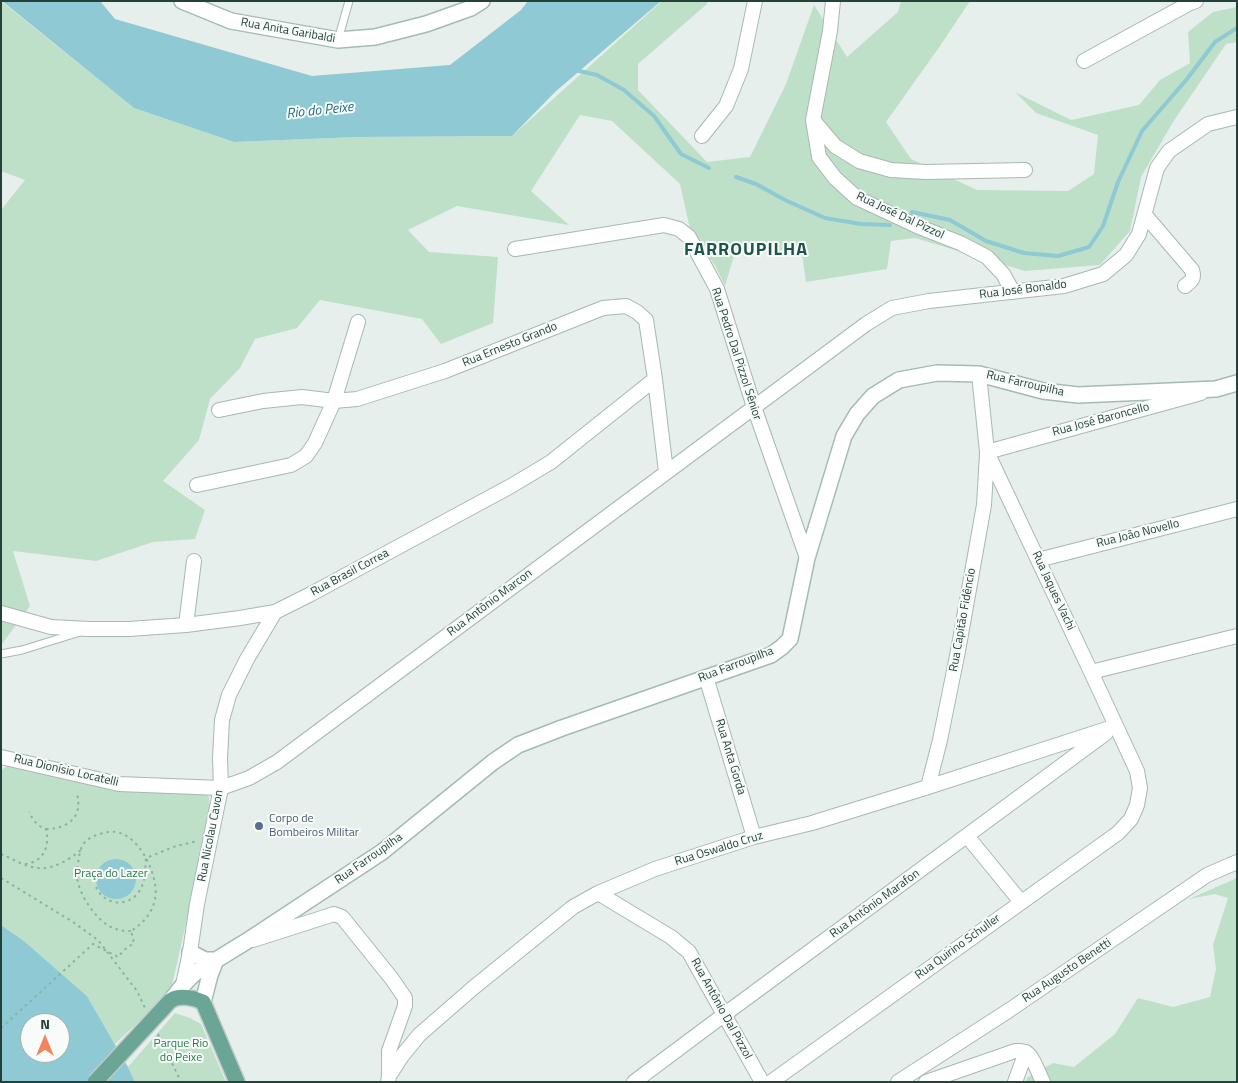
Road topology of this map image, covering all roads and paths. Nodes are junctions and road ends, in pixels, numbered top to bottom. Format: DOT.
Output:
graph roads {
  1 [pos="182,1"];
  2 [pos="349,1"];
  3 [pos="482,1"];
  4 [pos="755,1"];
  5 [pos="833,1"];
  6 [pos="1196,1"];
  7 [pos="338,40"];
  8 [pos="1084,62"];
  9 [pos="1237,117"];
  10 [pos="813,120"];
  11 [pos="702,136"];
  12 [pos="1024,170"];
  13 [pos="1145,215"];
  14 [pos="515,249"];
  15 [pos="1185,286"];
  16 [pos="1013,292"];
  17 [pos="358,322"];
  18 [pos="979,374"];
  19 [pos="655,379"];
  20 [pos="1237,383"];
  21 [pos="1216,389"];
  22 [pos="334,400"];
  23 [pos="754,407"];
  24 [pos="219,410"];
  25 [pos="987,452"];
  26 [pos="666,472"];
  27 [pos="197,485"];
  28 [pos="1237,509"];
  29 [pos="807,558"];
  30 [pos="1038,560"];
  31 [pos="194,561"];
  32 [pos="275,612"];
  33 [pos="1,613"];
  34 [pos="186,625"];
  35 [pos="89,630"];
  36 [pos="1237,636"];
  37 [pos="1,654"];
  38 [pos="1091,672"];
  39 [pos="706,677"];
  40 [pos="1116,726"];
  41 [pos="1,757"];
  42 [pos="928,787"];
  43 [pos="221,788"];
  44 [pos="78,794"];
  45 [pos="1136,804"];
  46 [pos="29,812"];
  47 [pos="46,829"];
  48 [pos="212,836"];
  49 [pos="967,836"];
  50 [pos="754,837"];
  51 [pos="81,850"];
  52 [pos="1,854"];
  53 [pos="146,858"];
  54 [pos="1237,862"];
  55 [pos="23,864"];
  56 [pos="1,878"];
  57 [pos="96,886"];
  58 [pos="598,893"];
  59 [pos="1021,902"];
  60 [pos="131,931"];
  61 [pos="247,941"];
  62 [pos="106,951"];
  63 [pos="190,952"];
  64 [pos="216,960"];
  65 [pos="196,973"];
  66 [pos="183,985"];
  67 [pos="172,1000"];
  68 [pos="203,1002"];
  69 [pos="152,1011"];
  70 [pos="725,1014"];
  71 [pos="1,1028"];
  72 [pos="157,1032"];
  73 [pos="1026,1052"];
  74 [pos="800,1061"];
  75 [pos="388,1079"];
  76 [pos="95,1082"];
  77 [pos="181,1082"];
  78 [pos="236,1082"];
  79 [pos="634,1082"];
  80 [pos="762,1082"];
  81 [pos="771,1082"];
  82 [pos="788,1082"];
  83 [pos="898,1082"];
  84 [pos="926,1082"];
  85 [pos="1015,1082"];
  86 [pos="1043,1082"];
  1 -- 7 [label="street, Rua Anita Garibaldi"];
  2 -- 7 [label="lane"];
  3 -- 7 [label="street, Rua Anita Garibaldi"];
  4 -- 11 [label="street"];
  5 -- 10 [label="street, Rua José Dal Pizzol"];
  6 -- 8 [label="street"];
  9 -- 13 [label="street, Rua José Bonaldo"];
  10 -- 12 [label="street"];
  10 -- 16 [label="street, Rua José Dal Pizzol"];
  13 -- 15 [label="street"];
  13 -- 16 [label="street, Rua José Bonaldo"];
  14 -- 23 [label="street, Rua Pedro Dal Pizzol Sênior"];
  16 -- 23 [label="street, Rua José Bonaldo"];
  17 -- 22 [label="street"];
  18 -- 21 [label="street, Rua Farroupilha"];
  18 -- 25 [label="street, Rua Jaques Vachi"];
  18 -- 29 [label="street, Rua Farroupilha"];
  19 -- 22 [label="street, Rua Ernesto Grando"];
  19 -- 26 [label="street, Rua Ernesto Grando"];
  19 -- 32 [label="street, Rua Brasil Correa"];
  20 -- 21 [label="street, Rua Farroupilha"];
  21 -- 25 [label="street, Rua José Baroncello"];
  22 -- 24 [label="street, Rua Ernesto Grando"];
  22 -- 27 [label="street"];
  23 -- 26 [label="street, Rua Antônio Marcon"];
  23 -- 29 [label="street, Rua Pedro Dal Pizzol Sênior"];
  25 -- 30 [label="street, Rua Jaques Vachi"];
  25 -- 42 [label="street, Rua Capitão Fidêncio"];
  26 -- 43 [label="street, Rua Antônio Marcon"];
  28 -- 30 [label="street, Rua João Novello"];
  29 -- 39 [label="street, Rua Farroupilha"];
  30 -- 38 [label="street, Rua Jaques Vachi"];
  31 -- 34 [label="street"];
  32 -- 34 [label="street, Rua Brasil Correa"];
  32 -- 43 [label="street, Rua Nicolau Cavon"];
  33 -- 35 [label="street, Rua Brasil Correa"];
  34 -- 35 [label="street, Rua Brasil Correa"];
  35 -- 37 [label="lane"];
  36 -- 38 [label="street"];
  38 -- 40 [label="street, Rua Jaques Vachi"];
  39 -- 50 [label="street, Rua Anta Gorda"];
  39 -- 61 [label="street, Rua Farroupilha"];
  40 -- 42 [label="street, Rua Oswaldo Cruz"];
  40 -- 45 [label="street, Rua Jaques Vachi"];
  40 -- 49 [label="street, Rua Antônio Marafon"];
  41 -- 43 [label="street, Rua Dionísio Locatelli"];
  42 -- 50 [label="street, Rua Oswaldo Cruz"];
  43 -- 48 [label="street, Rua Nicolau Cavon"];
  44 -- 47 [label="path"];
  45 -- 59 [label="street, Rua Quirino Schuller"];
  46 -- 47 [label="path"];
  47 -- 55 [label="path"];
  48 -- 53 [label="path"];
  48 -- 63 [label="street, Rua Nicolau Cavon"];
  49 -- 59 [label="street"];
  49 -- 70 [label="street, Rua Antônio Marafon"];
  50 -- 58 [label="street, Rua Oswaldo Cruz"];
  51 -- 53 [label="path"];
  51 -- 55 [label="path"];
  51 -- 60 [label="path"];
  52 -- 55 [label="path"];
  53 -- 57 [label="path"];
  53 -- 60 [label="path"];
  54 -- 83 [label="street, Rua Augusto Benetti"];
  56 -- 62 [label="path"];
  58 -- 70 [label="street, Rua Antônio Dal Pizzol"];
  58 -- 75 [label="street, Rua Oswaldo Cruz"];
  59 -- 74 [label="street, Rua Quirino Schuller"];
  60 -- 62 [label="path"];
  61 -- 64 [label="street, Rua Farroupilha"];
  61 -- 75 [label="street"];
  62 -- 69 [label="path"];
  62 -- 71 [label="path"];
  63 -- 64 [label="street"];
  63 -- 65 [label="street, Rua Nicolau Cavon"];
  63 -- 66 [label="street, Rua Nicolau Cavon"];
  64 -- 65 [label="street, Rua Farroupilha"];
  64 -- 68 [label="street"];
  65 -- 66 [label="street, Rua Farroupilha"];
  65 -- 68 [label="street, Rua Nicolau Cavon"];
  66 -- 67 [label="street, Rua Farroupilha"];
  67 -- 68 [label="main road"];
  67 -- 69 [label="main road, Rua Farroupilha"];
  68 -- 78 [label="main road, Rua Nicolau Cavon"];
  69 -- 76 [label="main road, Rua Farroupilha, bridge"];
  70 -- 79 [label="street, Rua Antônio Marafon"];
  70 -- 80 [label="street, Rua Antônio Dal Pizzol"];
  72 -- 77 [label="path"];
  73 -- 84 [label="street"];
  73 -- 85 [label="street"];
  73 -- 86 [label="street"];
  74 -- 81 [label="street, Rua Quirino Schuller"];
  74 -- 82 [label="street"];
}
